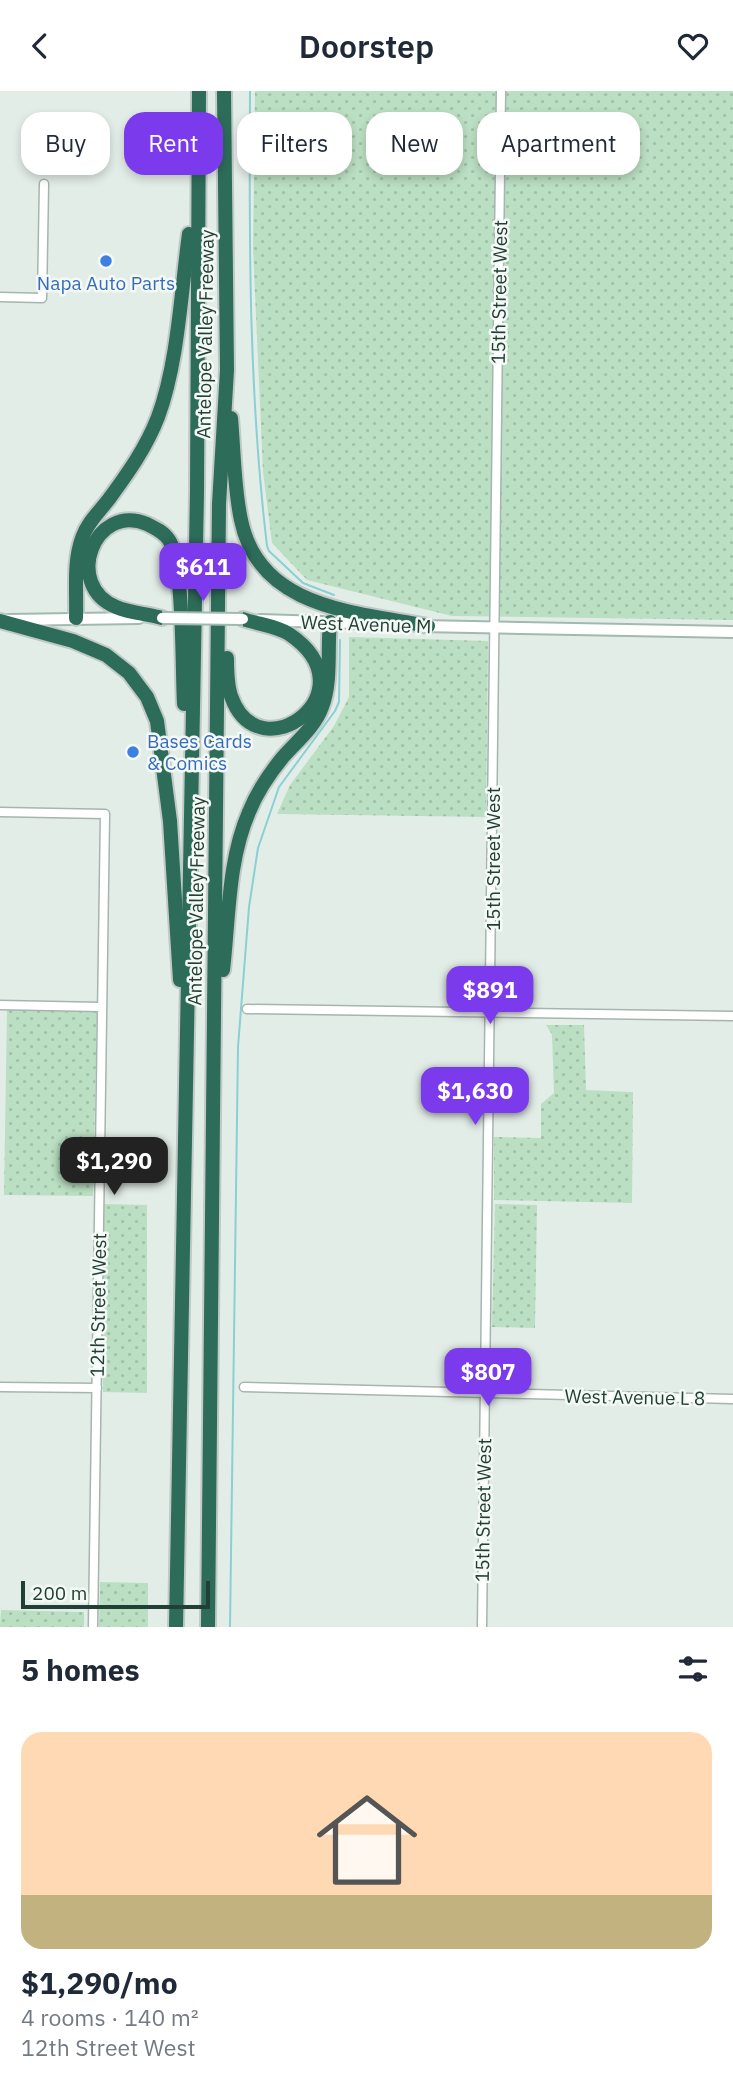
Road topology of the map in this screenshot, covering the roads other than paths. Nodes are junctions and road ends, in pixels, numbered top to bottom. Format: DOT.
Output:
graph roads {
  1 [pos="199,91"];
  2 [pos="224,91"];
  3 [pos="501,91"];
  4 [pos="197,181"];
  5 [pos="44,184"];
  6 [pos="0,297"];
  7 [pos="227,370"];
  8 [pos="219,504"];
  9 [pos="76,618"];
  10 [pos="163,618"];
  11 [pos="243,619"];
  12 [pos="0,620"];
  13 [pos="330,622"];
  14 [pos="428,626"];
  15 [pos="495,628"];
  16 [pos="733,632"];
  17 [pos="0,812"];
  18 [pos="190,821"];
  19 [pos="0,1005"];
  20 [pos="101,1007"];
  21 [pos="247,1009"];
  22 [pos="215,1012"];
  23 [pos="491,1012"];
  24 [pos="733,1016"];
  25 [pos="186,1069"];
  26 [pos="0,1387"];
  27 [pos="244,1387"];
  28 [pos="97,1388"];
  29 [pos="484,1394"];
  30 [pos="733,1399"];
  31 [pos="93,1627"];
  32 [pos="176,1627"];
  33 [pos="208,1627"];
  34 [pos="482,1627"];
  1 -- 4 [label="highway, Antelope Valley Freeway"];
  2 -- 7 [label="highway, Antelope Valley Freeway"];
  3 -- 15 [label="street, 15th Street West"];
  4 -- 9 [label="highway"];
  4 -- 18 [label="highway, Antelope Valley Freeway"];
  5 -- 6 [label="street"];
  7 -- 8 [label="highway, Antelope Valley Freeway"];
  7 -- 14 [label="highway"];
  8 -- 11 [label="highway"];
  8 -- 22 [label="highway, Antelope Valley Freeway"];
  9 -- 10 [label="main road, West Avenue M"];
  9 -- 12 [label="main road, West Avenue M"];
  10 -- 11 [label="main road, West Avenue M, bridge"];
  10 -- 18 [label="highway"];
  11 -- 13 [label="main road, West Avenue M"];
  12 -- 25 [label="highway"];
  13 -- 14 [label="main road, West Avenue M"];
  13 -- 22 [label="highway"];
  14 -- 15 [label="main road, West Avenue M"];
  15 -- 16 [label="main road, West Avenue M"];
  15 -- 23 [label="street, 15th Street West"];
  17 -- 20 [label="street, 12th Street West"];
  18 -- 25 [label="highway, Antelope Valley Freeway"];
  19 -- 20 [label="street"];
  20 -- 28 [label="street, 12th Street West"];
  21 -- 23 [label="street"];
  22 -- 33 [label="highway, Antelope Valley Freeway"];
  23 -- 24 [label="street"];
  23 -- 29 [label="street, 15th Street West"];
  25 -- 32 [label="highway, Antelope Valley Freeway"];
  26 -- 28 [label="street"];
  27 -- 29 [label="street, West Avenue L 8"];
  28 -- 31 [label="street, 12th Street West"];
  29 -- 30 [label="street, West Avenue L 8"];
  29 -- 34 [label="street, 15th Street West"];
}
